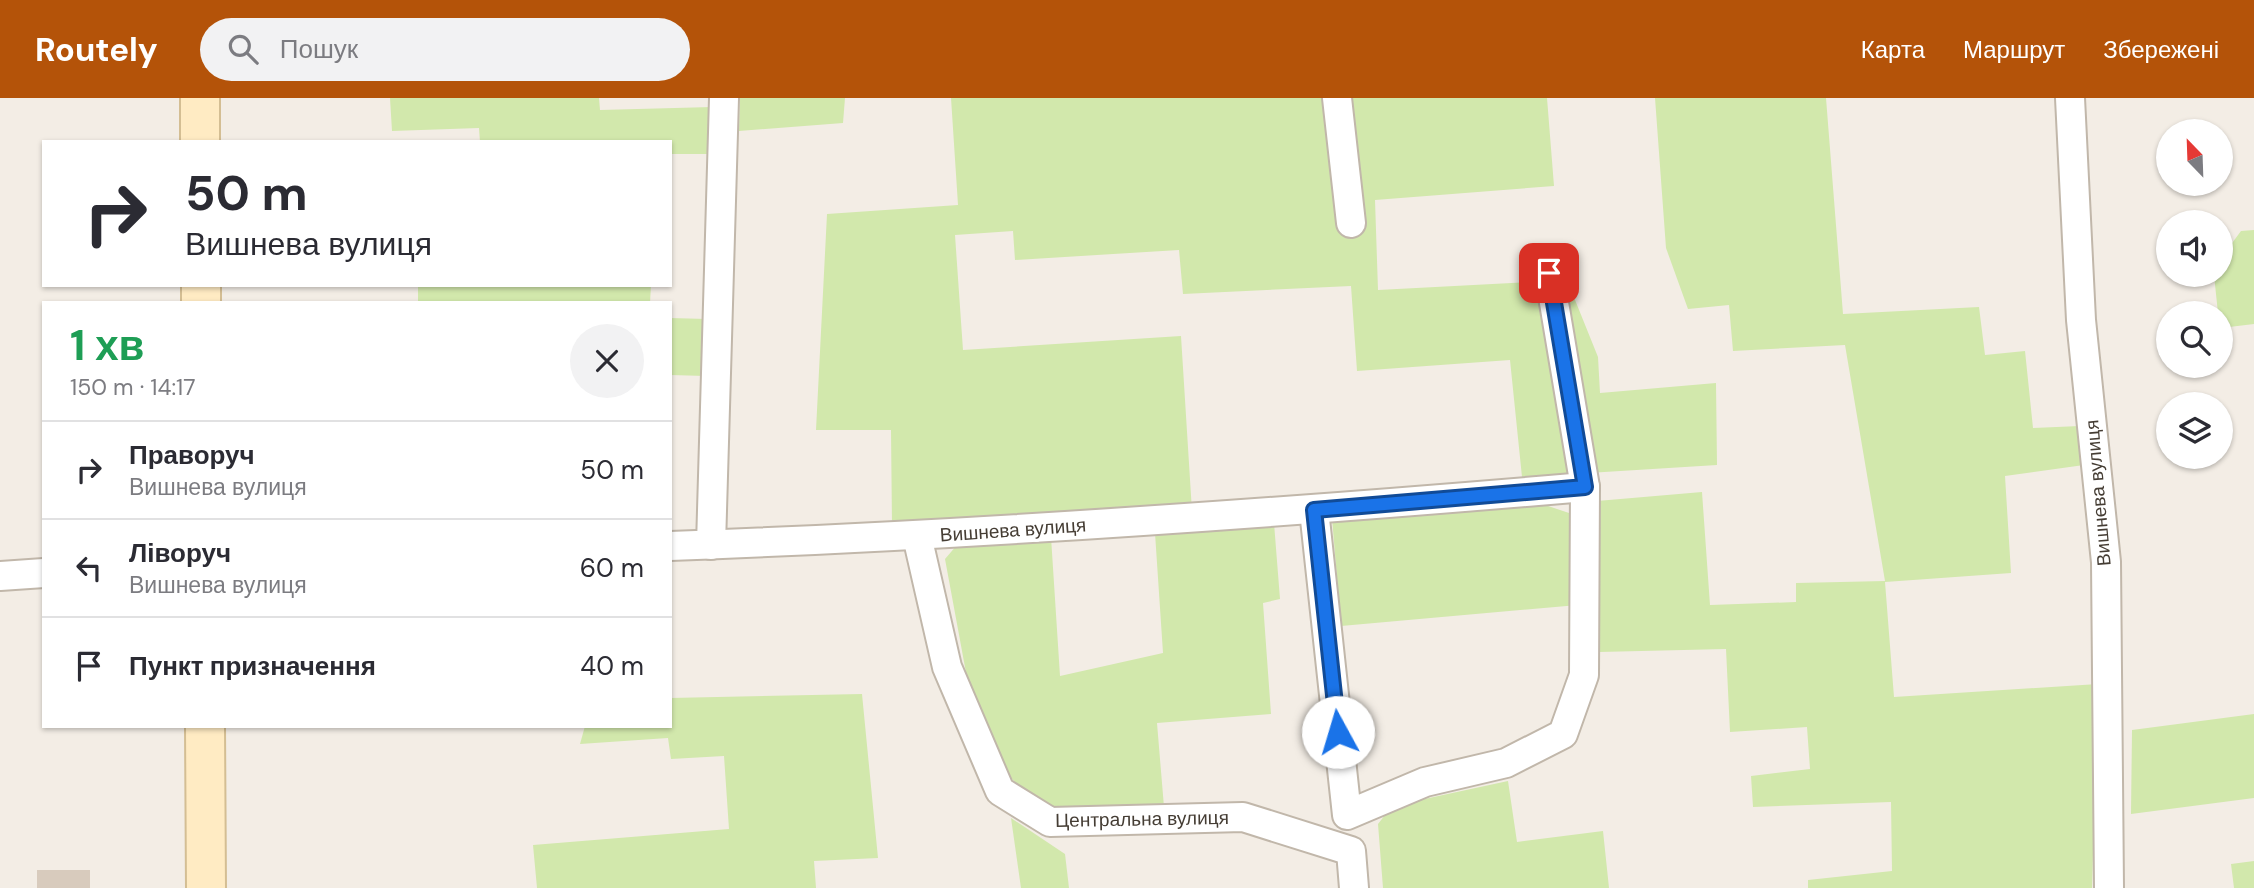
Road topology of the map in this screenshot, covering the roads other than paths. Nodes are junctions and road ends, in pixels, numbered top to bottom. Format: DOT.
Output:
graph roads {
  1 [pos="200,98"];
  2 [pos="724,98"];
  3 [pos="1337,98"];
  4 [pos="2070,98"];
  5 [pos="200,140"];
  6 [pos="1351,223"];
  7 [pos="1549,273"];
  8 [pos="1585,487"];
  9 [pos="1314,510"];
  10 [pos="917,536"];
  11 [pos="711,545"];
  12 [pos="672,546"];
  13 [pos="42,573"];
  14 [pos="0,576"];
  15 [pos="205,728"];
  16 [pos="1347,815"];
  17 [pos="1350,851"];
  18 [pos="206,888"];
  19 [pos="1354,888"];
  20 [pos="2109,888"];
  1 -- 5 [label="main road"];
  2 -- 11 [label="street"];
  3 -- 6 [label="street"];
  4 -- 20 [label="street, Вишнева вулиця"];
  7 -- 8 [label="street"];
  8 -- 9 [label="street, Вишнева вулиця"];
  8 -- 16 [label="street"];
  9 -- 10 [label="street, Вишнева вулиця"];
  9 -- 16 [label="street"];
  10 -- 11 [label="street, Вишнева вулиця"];
  10 -- 17 [label="street, Центральна вулиця"];
  11 -- 12 [label="street, Вишнева вулиця"];
  13 -- 14 [label="street"];
  15 -- 18 [label="main road"];
  16 -- 17 [label="street"];
  17 -- 19 [label="street"];
}
